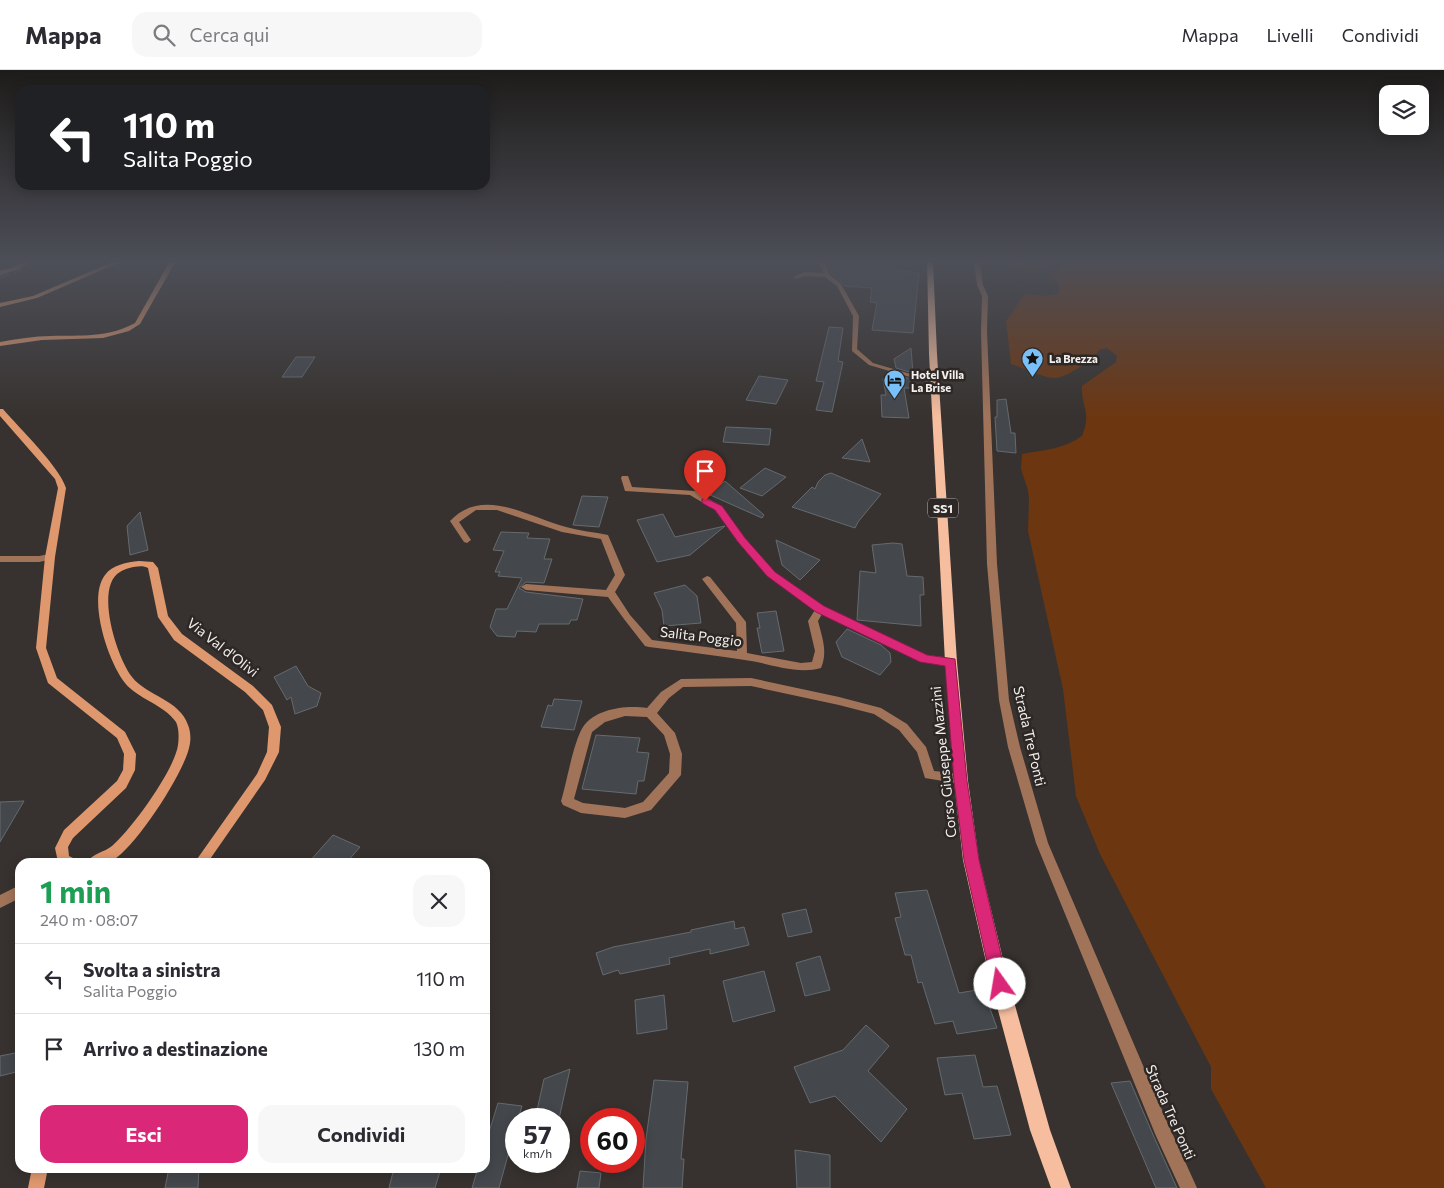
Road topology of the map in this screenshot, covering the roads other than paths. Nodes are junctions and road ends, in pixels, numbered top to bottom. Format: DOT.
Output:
graph roads {
  1 [pos="143,313"];
  2 [pos="854,313"];
  3 [pos="933,313"];
  4 [pos="985,313"];
  5 [pos="0,344"];
  6 [pos="936,383"];
  7 [pos="0,411"];
  8 [pos="625,478"];
  9 [pos="467,540"];
  10 [pos="50,557"];
  11 [pos="0,560"];
  12 [pos="707,580"];
  13 [pos="526,587"];
  14 [pos="612,594"];
  15 [pos="820,609"];
  16 [pos="742,655"];
  17 [pos="951,662"];
  18 [pos="650,713"];
  19 [pos="961,779"];
  20 [pos="63,858"];
  21 [pos="103,858"];
  22 [pos="204,858"];
  23 [pos="15,894"];
  24 [pos="0,902"];
  25 [pos="39,1173"];
  26 [pos="36,1188"];
  27 [pos="1061,1188"];
  28 [pos="1189,1188"];
  1 -- 5 [label="street"];
  2 -- 6 [label="street"];
  3 -- 6 [label="main road, Corso Giuseppe Mazzini / SS1"];
  4 -- 28 [label="street, Strada Tre Ponti"];
  6 -- 17 [label="main road, Corso Giuseppe Mazzini / SS1"];
  7 -- 10 [label="street"];
  8 -- 15 [label="street"];
  9 -- 14 [label="street"];
  10 -- 11 [label="street"];
  10 -- 20 [label="street"];
  12 -- 16 [label="street"];
  13 -- 14 [label="street"];
  14 -- 16 [label="street, Salita Poggio"];
  15 -- 16 [label="street, Salita Poggio"];
  15 -- 17 [label="street"];
  17 -- 19 [label="main road, Corso Giuseppe Mazzini / SS1"];
  18 -- 18 [label="street"];
  18 -- 19 [label="street"];
  19 -- 27 [label="main road, Corso Giuseppe Mazzini / SS1"];
  21 -- 22 [label="street, Via Val d'Olivi"];
  23 -- 24 [label="street"];
  25 -- 26 [label="street"];
}
